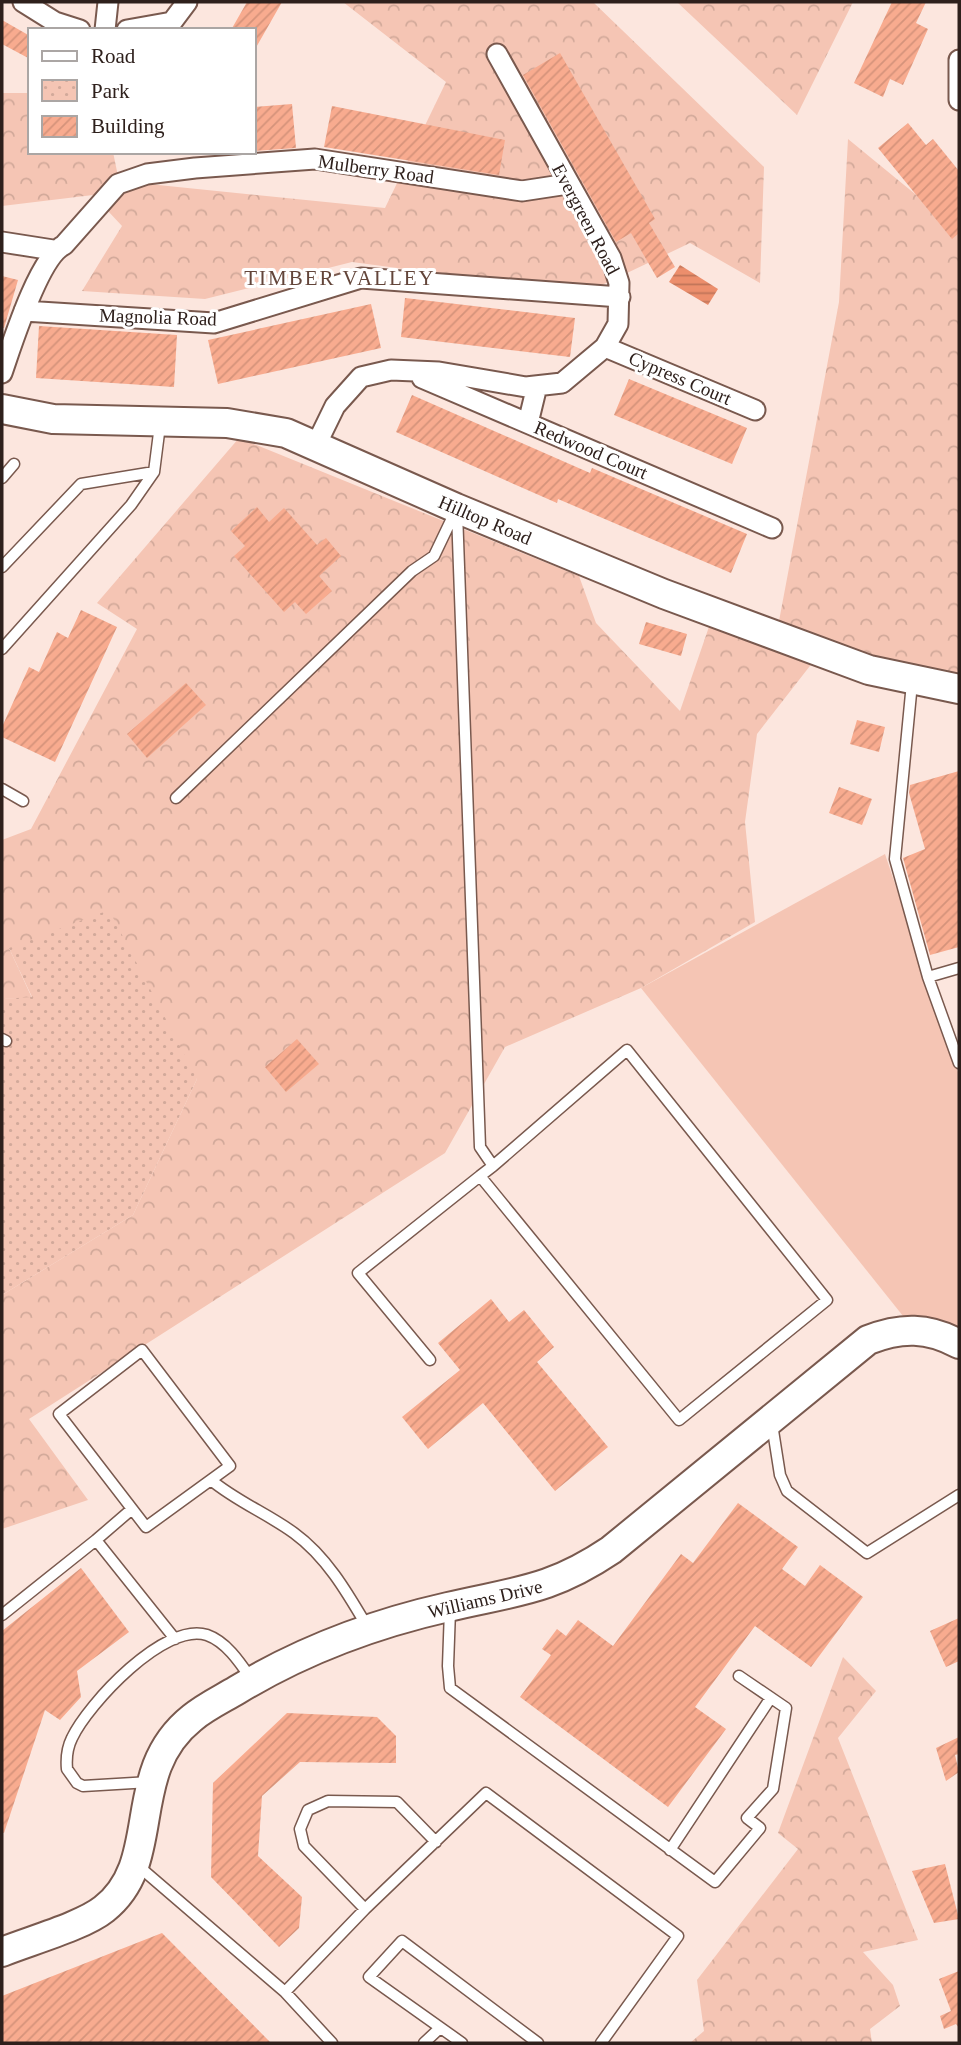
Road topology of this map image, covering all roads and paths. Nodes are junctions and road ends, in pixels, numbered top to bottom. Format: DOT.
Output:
graph roads {
  1 [pos="23,2"];
  2 [pos="108,2"];
  3 [pos="187,2"];
  4 [pos="74,28"];
  5 [pos="105,28"];
  6 [pos="138,28"];
  7 [pos="496,54"];
  8 [pos="959,60"];
  9 [pos="959,100"];
  10 [pos="568,184"];
  11 [pos="2,242"];
  12 [pos="53,250"];
  13 [pos="620,297"];
  14 [pos="24,311"];
  15 [pos="605,346"];
  16 [pos="409,372"];
  17 [pos="2,373"];
  18 [pos="537,386"];
  19 [pos="2,409"];
  20 [pos="755,410"];
  21 [pos="161,421"];
  22 [pos="528,423"];
  23 [pos="316,444"];
  24 [pos="14,464"];
  25 [pos="153,472"];
  26 [pos="2,478"];
  27 [pos="456,508"];
  28 [pos="772,528"];
  29 [pos="2,567"];
  30 [pos="2,649"];
  31 [pos="913,679"];
  32 [pos="959,689"];
  33 [pos="2,789"];
  34 [pos="176,799"];
  35 [pos="23,801"];
  36 [pos="959,968"];
  37 [pos="928,977"];
  38 [pos="959,1063"];
  39 [pos="492,1166"];
  40 [pos="480,1176"];
  41 [pos="959,1344"];
  42 [pos="430,1360"];
  43 [pos="770,1418"];
  44 [pos="211,1480"];
  45 [pos="959,1495"];
  46 [pos="132,1509"];
  47 [pos="96,1540"];
  48 [pos="450,1606"];
  49 [pos="2,1615"];
  50 [pos="368,1629"];
  51 [pos="176,1639"];
  52 [pos="739,1676"];
  53 [pos="253,1681"];
  54 [pos="770,1699"];
  55 [pos="150,1782"];
  56 [pos="436,1842"];
  57 [pos="670,1850"];
  58 [pos="136,1864"];
  59 [pos="365,1909"];
  60 [pos="2,1952"];
  61 [pos="285,1992"];
  62 [pos="440,2028"];
  63 [pos="332,2043"];
  64 [pos="424,2043"];
  65 [pos="462,2043"];
  66 [pos="538,2043"];
  67 [pos="601,2043"];
  1 -- 4 [label="street"];
  2 -- 5 [label="street"];
  3 -- 6 [label="street"];
  7 -- 10 [label="street, Evergreen Road"];
  8 -- 9 [label="street"];
  10 -- 12 [label="street, Mulberry Road"];
  10 -- 13 [label="street, Evergreen Road"];
  11 -- 12 [label="street"];
  12 -- 14 [label="street, Mulberry Road"];
  13 -- 14 [label="street, Magnolia Road"];
  13 -- 15 [label="street, Evergreen Road"];
  14 -- 17 [label="street, Mulberry Road"];
  15 -- 18 [label="street, Evergreen Road"];
  15 -- 20 [label="street, Cypress Court"];
  16 -- 18 [label="street, Evergreen Road"];
  16 -- 22 [label="street, Redwood Court"];
  16 -- 23 [label="street, Evergreen Road"];
  18 -- 22 [label="street"];
  19 -- 21 [label="street, Hilltop Road"];
  21 -- 23 [label="street, Hilltop Road"];
  21 -- 25 [label="lane"];
  22 -- 28 [label="street, Redwood Court"];
  23 -- 27 [label="street, Hilltop Road"];
  24 -- 26 [label="lane"];
  25 -- 29 [label="lane"];
  25 -- 30 [label="lane"];
  27 -- 31 [label="street, Hilltop Road"];
  27 -- 34 [label="lane"];
  27 -- 39 [label="lane"];
  31 -- 32 [label="street, Hilltop Road"];
  31 -- 37 [label="lane"];
  33 -- 35 [label="lane"];
  36 -- 37 [label="lane"];
  37 -- 38 [label="lane"];
  39 -- 40 [label="lane"];
  39 -- 40 [label="lane"];
  40 -- 42 [label="lane"];
  41 -- 43 [label="street, Williams Drive"];
  43 -- 45 [label="lane"];
  43 -- 48 [label="street, Williams Drive"];
  44 -- 46 [label="lane"];
  44 -- 46 [label="lane"];
  44 -- 50 [label="lane"];
  46 -- 47 [label="lane"];
  47 -- 49 [label="lane"];
  47 -- 51 [label="lane"];
  48 -- 50 [label="street, Williams Drive"];
  48 -- 57 [label="lane"];
  50 -- 53 [label="street, Williams Drive"];
  51 -- 53 [label="lane"];
  51 -- 55 [label="lane"];
  52 -- 54 [label="lane"];
  53 -- 55 [label="street, Williams Drive"];
  54 -- 57 [label="lane"];
  54 -- 57 [label="lane"];
  55 -- 58 [label="street, Williams Drive"];
  56 -- 59 [label="lane"];
  56 -- 59 [label="lane"];
  56 -- 67 [label="lane"];
  58 -- 60 [label="street, Williams Drive"];
  58 -- 61 [label="lane"];
  59 -- 61 [label="lane"];
  61 -- 63 [label="lane"];
  62 -- 64 [label="lane"];
  62 -- 65 [label="lane"];
  62 -- 66 [label="lane"];
}
